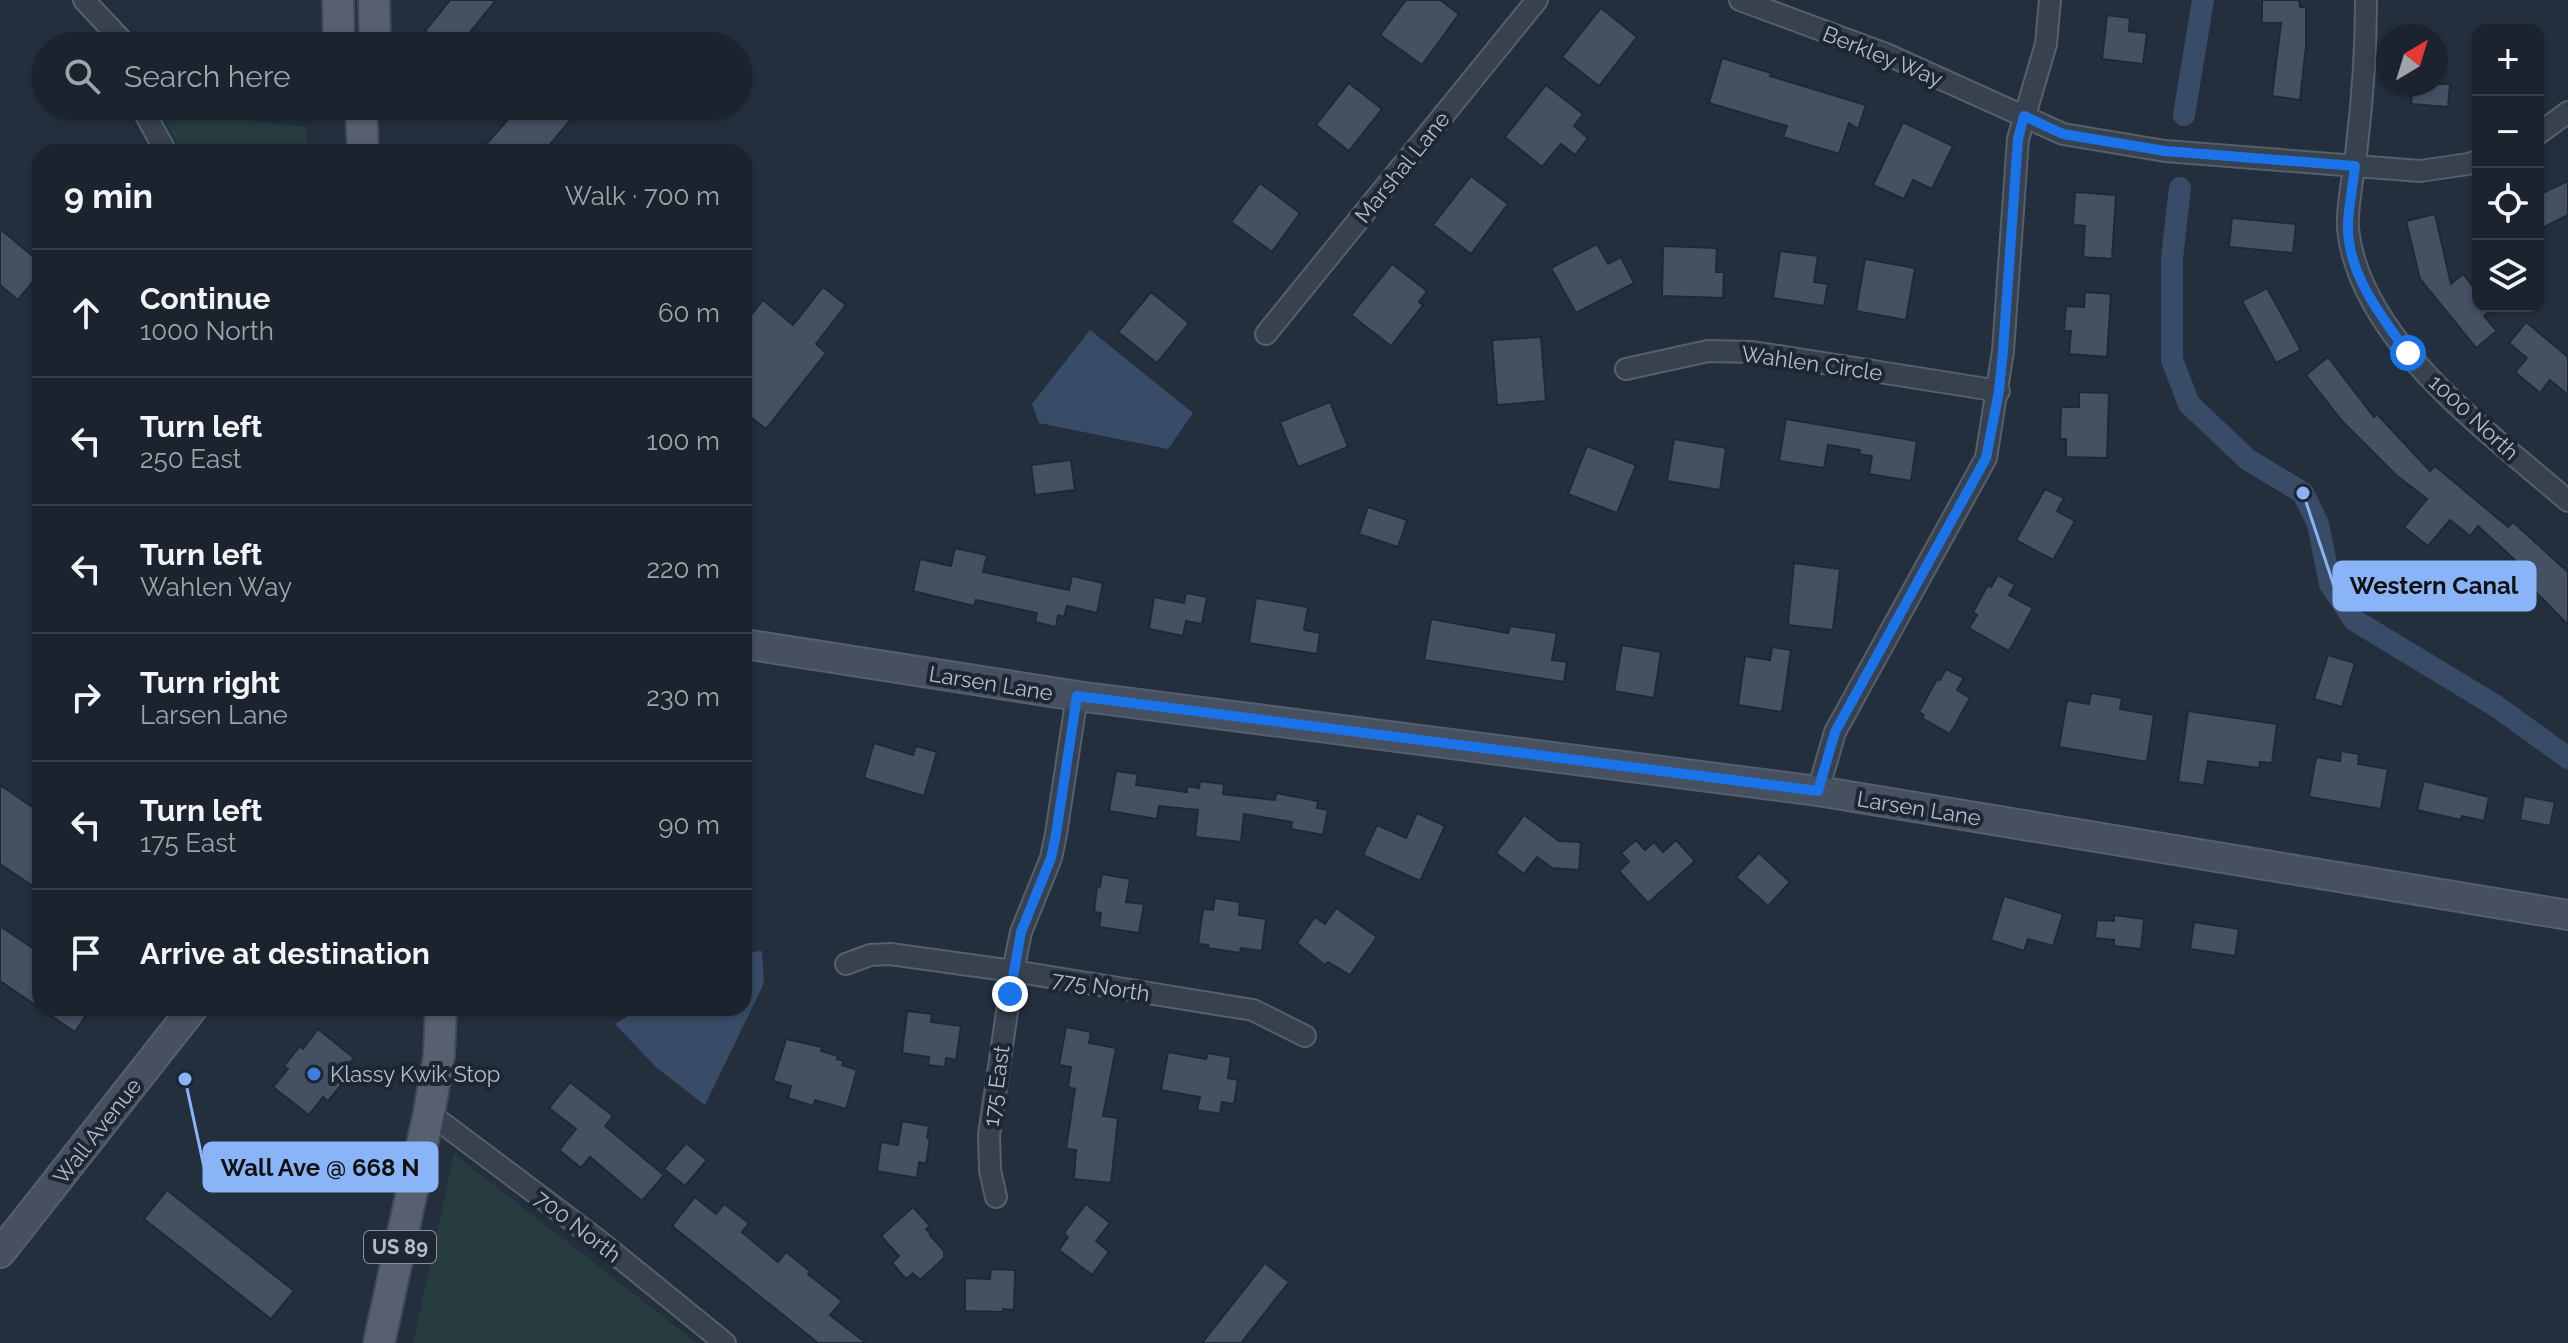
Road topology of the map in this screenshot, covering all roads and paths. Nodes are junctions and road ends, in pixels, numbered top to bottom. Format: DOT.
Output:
graph roads {
  1 [pos="84,0"];
  2 [pos="338,0"];
  3 [pos="374,0"];
  4 [pos="1537,0"];
  5 [pos="1740,0"];
  6 [pos="2050,0"];
  7 [pos="2366,0"];
  8 [pos="114,32"];
  9 [pos="339,32"];
  10 [pos="375,32"];
  11 [pos="2568,112"];
  12 [pos="2024,116"];
  13 [pos="149,120"];
  14 [pos="362,120"];
  15 [pos="2544,130"];
  16 [pos="162,144"];
  17 [pos="363,144"];
  18 [pos="2472,163"];
  19 [pos="2355,166"];
  20 [pos="1266,334"];
  21 [pos="1626,369"];
  22 [pos="1999,391"];
  23 [pos="2568,501"];
  24 [pos="752,645"];
  25 [pos="1077,696"];
  26 [pos="1818,791"];
  27 [pos="2568,915"];
  28 [pos="846,964"];
  29 [pos="1013,971"];
  30 [pos="441,1016"];
  31 [pos="184,1019"];
  32 [pos="1305,1036"];
  33 [pos="429,1113"];
  34 [pos="996,1197"];
  35 [pos="0,1253"];
  36 [pos="379,1343"];
  37 [pos="725,1343"];
  1 -- 8 [label="street"];
  2 -- 9 [label="main road"];
  3 -- 10 [label="main road"];
  4 -- 20 [label="street, Marshal Lane"];
  5 -- 12 [label="street, Berkley Way"];
  6 -- 12 [label="street"];
  7 -- 19 [label="street, 1000 North"];
  11 -- 15 [label="street"];
  12 -- 19 [label="street, Berkley Way"];
  12 -- 22 [label="street"];
  13 -- 16 [label="street"];
  14 -- 17 [label="main road"];
  18 -- 19 [label="street, Berkley Way"];
  19 -- 23 [label="street, 1000 North"];
  21 -- 22 [label="street, Wahlen Circle"];
  22 -- 26 [label="street"];
  24 -- 25 [label="main road, Larsen Lane"];
  25 -- 26 [label="main road, Larsen Lane"];
  25 -- 29 [label="street, 175 East"];
  26 -- 27 [label="main road, Larsen Lane"];
  28 -- 29 [label="street, 775 North"];
  29 -- 32 [label="street, 775 North"];
  29 -- 34 [label="street, 175 East"];
  30 -- 33 [label="main road, US 89"];
  31 -- 35 [label="main road, Wall Avenue"];
  33 -- 36 [label="main road, US 89"];
  33 -- 37 [label="street, 700 North"];
}
